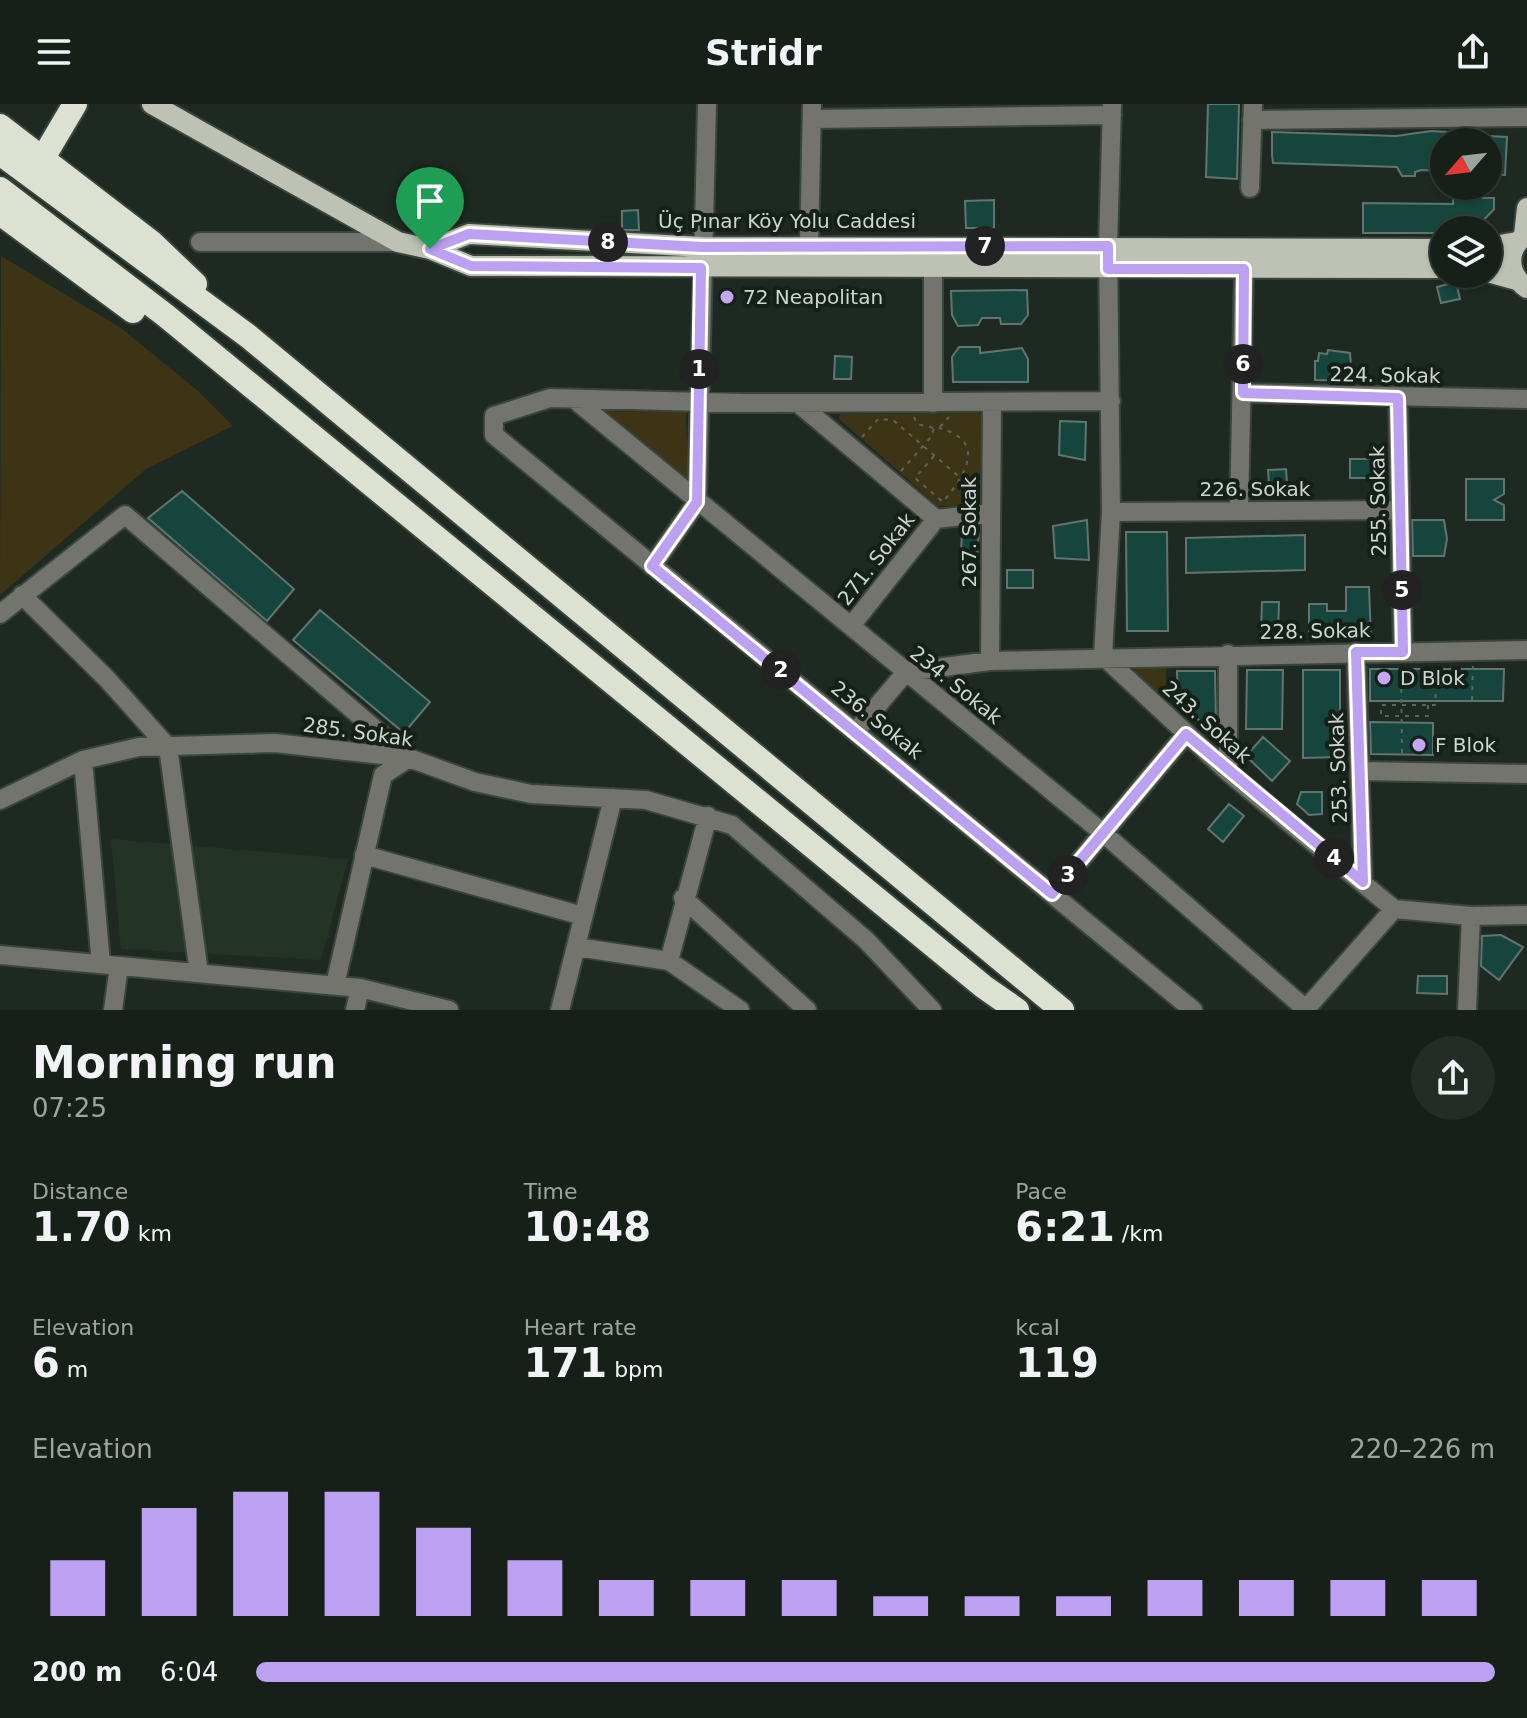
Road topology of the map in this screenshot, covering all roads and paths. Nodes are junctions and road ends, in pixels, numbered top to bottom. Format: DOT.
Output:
graph roads {
  1 [pos="75,104"];
  2 [pos="152,104"];
  3 [pos="707,104"];
  4 [pos="1112,109"];
  5 [pos="978,110"];
  6 [pos="812,112"];
  7 [pos="1252,112"];
  8 [pos="1527,117"];
  9 [pos="0,126"];
  10 [pos="0,153"];
  11 [pos="43,158"];
  12 [pos="1250,188"];
  13 [pos="0,189"];
  14 [pos="1527,208"];
  15 [pos="0,213"];
  16 [pos="1523,237"];
  17 [pos="200,242"];
  18 [pos="398,242"];
  19 [pos="1502,243"];
  20 [pos="1108,246"];
  21 [pos="702,247"];
  22 [pos="809,247"];
  23 [pos="430,249"];
  24 [pos="1430,249"];
  25 [pos="701,268"];
  26 [pos="1430,268"];
  27 [pos="933,269"];
  28 [pos="1108,269"];
  29 [pos="1244,269"];
  30 [pos="1502,278"];
  31 [pos="1524,288"];
  32 [pos="248,336"];
  33 [pos="1243,393"];
  34 [pos="265,397"];
  35 [pos="1398,398"];
  36 [pos="574,399"];
  37 [pos="1527,399"];
  38 [pos="1111,401"];
  39 [pos="698,402"];
  40 [pos="798,403"];
  41 [pos="992,403"];
  42 [pos="941,407"];
  43 [pos="914,412"];
  44 [pos="936,428"];
  45 [pos="859,441"];
  46 [pos="923,447"];
  47 [pos="934,456"];
  48 [pos="898,475"];
  49 [pos="962,479"];
  50 [pos="971,487"];
  51 [pos="697,502"];
  52 [pos="1400,510"];
  53 [pos="1239,511"];
  54 [pos="1111,512"];
  55 [pos="991,513"];
  56 [pos="936,519"];
  57 [pos="652,566"];
  58 [pos="22,595"];
  59 [pos="0,614"];
  60 [pos="851,626"];
  61 [pos="1527,650"];
  62 [pos="1356,652"];
  63 [pos="1228,654"];
  64 [pos="1103,656"];
  65 [pos="1402,659"];
  66 [pos="1474,660"];
  67 [pos="990,661"];
  68 [pos="1437,666"];
  69 [pos="906,672"];
  70 [pos="1472,700"];
  71 [pos="1402,705"];
  72 [pos="1428,705"];
  73 [pos="1402,716"];
  74 [pos="856,731"];
  75 [pos="1186,734"];
  76 [pos="168,747"];
  77 [pos="409,758"];
  78 [pos="83,760"];
  79 [pos="1402,764"];
  80 [pos="1360,771"];
  81 [pos="1228,772"];
  82 [pos="1527,774"];
  83 [pos="613,798"];
  84 [pos="0,800"];
  85 [pos="708,816"];
  86 [pos="1103,833"];
  87 [pos="364,855"];
  88 [pos="1363,882"];
  89 [pos="1052,894"];
  90 [pos="683,898"];
  91 [pos="1394,909"];
  92 [pos="1527,915"];
  93 [pos="583,916"];
  94 [pos="1471,916"];
  95 [pos="577,947"];
  96 [pos="0,955"];
  97 [pos="669,961"];
  98 [pos="110,965"];
  99 [pos="199,973"];
  100 [pos="335,985"];
  101 [pos="984,987"];
  102 [pos="360,988"];
  103 [pos="113,1010"];
  104 [pos="355,1010"];
  105 [pos="449,1010"];
  106 [pos="560,1010"];
  107 [pos="740,1010"];
  108 [pos="807,1010"];
  109 [pos="932,1010"];
  110 [pos="1010,1010"];
  111 [pos="1017,1010"];
  112 [pos="1062,1010"];
  113 [pos="1193,1010"];
  114 [pos="1306,1010"];
  115 [pos="1467,1010"];
  1 -- 11 [label="highway"];
  2 -- 18 [label="main road"];
  3 -- 21 [label="street"];
  4 -- 5 [label="street"];
  4 -- 20 [label="street"];
  5 -- 6 [label="street"];
  6 -- 22 [label="street"];
  7 -- 8 [label="street"];
  7 -- 12 [label="street"];
  9 -- 11 [label="highway"];
  10 -- 32 [label="highway"];
  11 -- 32 [label="highway"];
  13 -- 34 [label="highway"];
  14 -- 16 [label="main road"];
  15 -- 34 [label="highway"];
  16 -- 19 [label="main road"];
  16 -- 31 [label="main road"];
  17 -- 18 [label="street"];
  18 -- 23 [label="main road"];
  20 -- 22 [label="main road, Üç Pınar Köy Yolu Caddesi"];
  20 -- 24 [label="main road, Üç Pınar Köy Yolu Caddesi"];
  20 -- 28 [label="street"];
  21 -- 22 [label="main road, Üç Pınar Köy Yolu Caddesi"];
  21 -- 23 [label="main road, Üç Pınar Köy Yolu Caddesi"];
  21 -- 25 [label="street"];
  23 -- 25 [label="main road"];
  25 -- 27 [label="main road"];
  25 -- 39 [label="street"];
  26 -- 29 [label="main road"];
  27 -- 28 [label="main road"];
  27 -- 42 [label="street"];
  28 -- 29 [label="main road"];
  28 -- 38 [label="street"];
  29 -- 33 [label="street"];
  30 -- 31 [label="main road"];
  32 -- 112 [label="highway"];
  33 -- 35 [label="street, 224. Sokak"];
  33 -- 53 [label="street"];
  34 -- 101 [label="highway"];
  35 -- 37 [label="street, 224. Sokak"];
  35 -- 52 [label="street, 255. Sokak"];
  36 -- 39 [label="street"];
  36 -- 51 [label="street, 234. Sokak"];
  36 -- 57 [label="street, 236. Sokak"];
  38 -- 41 [label="street"];
  38 -- 54 [label="street"];
  39 -- 40 [label="street"];
  39 -- 51 [label="street"];
  40 -- 42 [label="street"];
  40 -- 56 [label="street"];
  41 -- 42 [label="street"];
  41 -- 55 [label="street, 267. Sokak"];
  42 -- 44 [label="path"];
  43 -- 44 [label="path"];
  44 -- 46 [label="path"];
  44 -- 49 [label="path"];
  45 -- 46 [label="path"];
  46 -- 47 [label="path"];
  46 -- 48 [label="path"];
  47 -- 49 [label="path"];
  47 -- 49 [label="path"];
  49 -- 50 [label="path"];
  51 -- 57 [label="street"];
  51 -- 60 [label="street, 234. Sokak"];
  52 -- 53 [label="street, 226. Sokak"];
  52 -- 65 [label="street, 255. Sokak"];
  53 -- 54 [label="street, 226. Sokak"];
  54 -- 64 [label="street"];
  55 -- 56 [label="street"];
  55 -- 67 [label="street, 267. Sokak"];
  56 -- 60 [label="street, 271. Sokak"];
  57 -- 74 [label="street, 236. Sokak"];
  58 -- 59 [label="street"];
  58 -- 76 [label="street"];
  58 -- 77 [label="street"];
  60 -- 69 [label="street, 234. Sokak"];
  61 -- 65 [label="street, 228. Sokak"];
  62 -- 63 [label="street, 228. Sokak"];
  62 -- 65 [label="street, 228. Sokak"];
  62 -- 80 [label="street, 253. Sokak"];
  63 -- 64 [label="street, 228. Sokak"];
  63 -- 81 [label="street"];
  64 -- 67 [label="street"];
  64 -- 75 [label="street, 243. Sokak"];
  65 -- 71 [label="path"];
  66 -- 70 [label="path"];
  67 -- 69 [label="street"];
  68 -- 72 [label="path"];
  69 -- 74 [label="street"];
  69 -- 86 [label="street, 234. Sokak"];
  71 -- 72 [label="path"];
  71 -- 73 [label="path"];
  71 -- 73 [label="path"];
  72 -- 73 [label="path"];
  73 -- 79 [label="path"];
  74 -- 89 [label="street, 236. Sokak"];
  75 -- 81 [label="street, 243. Sokak"];
  75 -- 86 [label="street"];
  76 -- 77 [label="street, 285. Sokak"];
  76 -- 78 [label="street, 285. Sokak"];
  76 -- 99 [label="street"];
  77 -- 83 [label="street, 285. Sokak"];
  77 -- 87 [label="street"];
  78 -- 84 [label="street, 285. Sokak"];
  78 -- 98 [label="street"];
  80 -- 82 [label="street"];
  80 -- 88 [label="street, 253. Sokak"];
  81 -- 88 [label="street, 243. Sokak"];
  83 -- 85 [label="street, 285. Sokak"];
  83 -- 93 [label="street"];
  85 -- 90 [label="street"];
  85 -- 109 [label="street, 285. Sokak"];
  86 -- 89 [label="street"];
  86 -- 114 [label="street, 234. Sokak"];
  87 -- 93 [label="street"];
  87 -- 100 [label="street"];
  88 -- 91 [label="street, 243. Sokak"];
  89 -- 113 [label="street, 236. Sokak"];
  90 -- 97 [label="street"];
  90 -- 108 [label="street"];
  91 -- 94 [label="street"];
  91 -- 114 [label="street"];
  92 -- 94 [label="street"];
  93 -- 95 [label="street"];
  94 -- 115 [label="street"];
  95 -- 97 [label="street"];
  95 -- 106 [label="street"];
  96 -- 98 [label="street"];
  97 -- 107 [label="street"];
  98 -- 99 [label="street"];
  98 -- 103 [label="street"];
  99 -- 100 [label="street"];
  100 -- 102 [label="street"];
  101 -- 110 [label="highway"];
  101 -- 111 [label="highway"];
  102 -- 104 [label="street"];
  102 -- 105 [label="street"];
}
